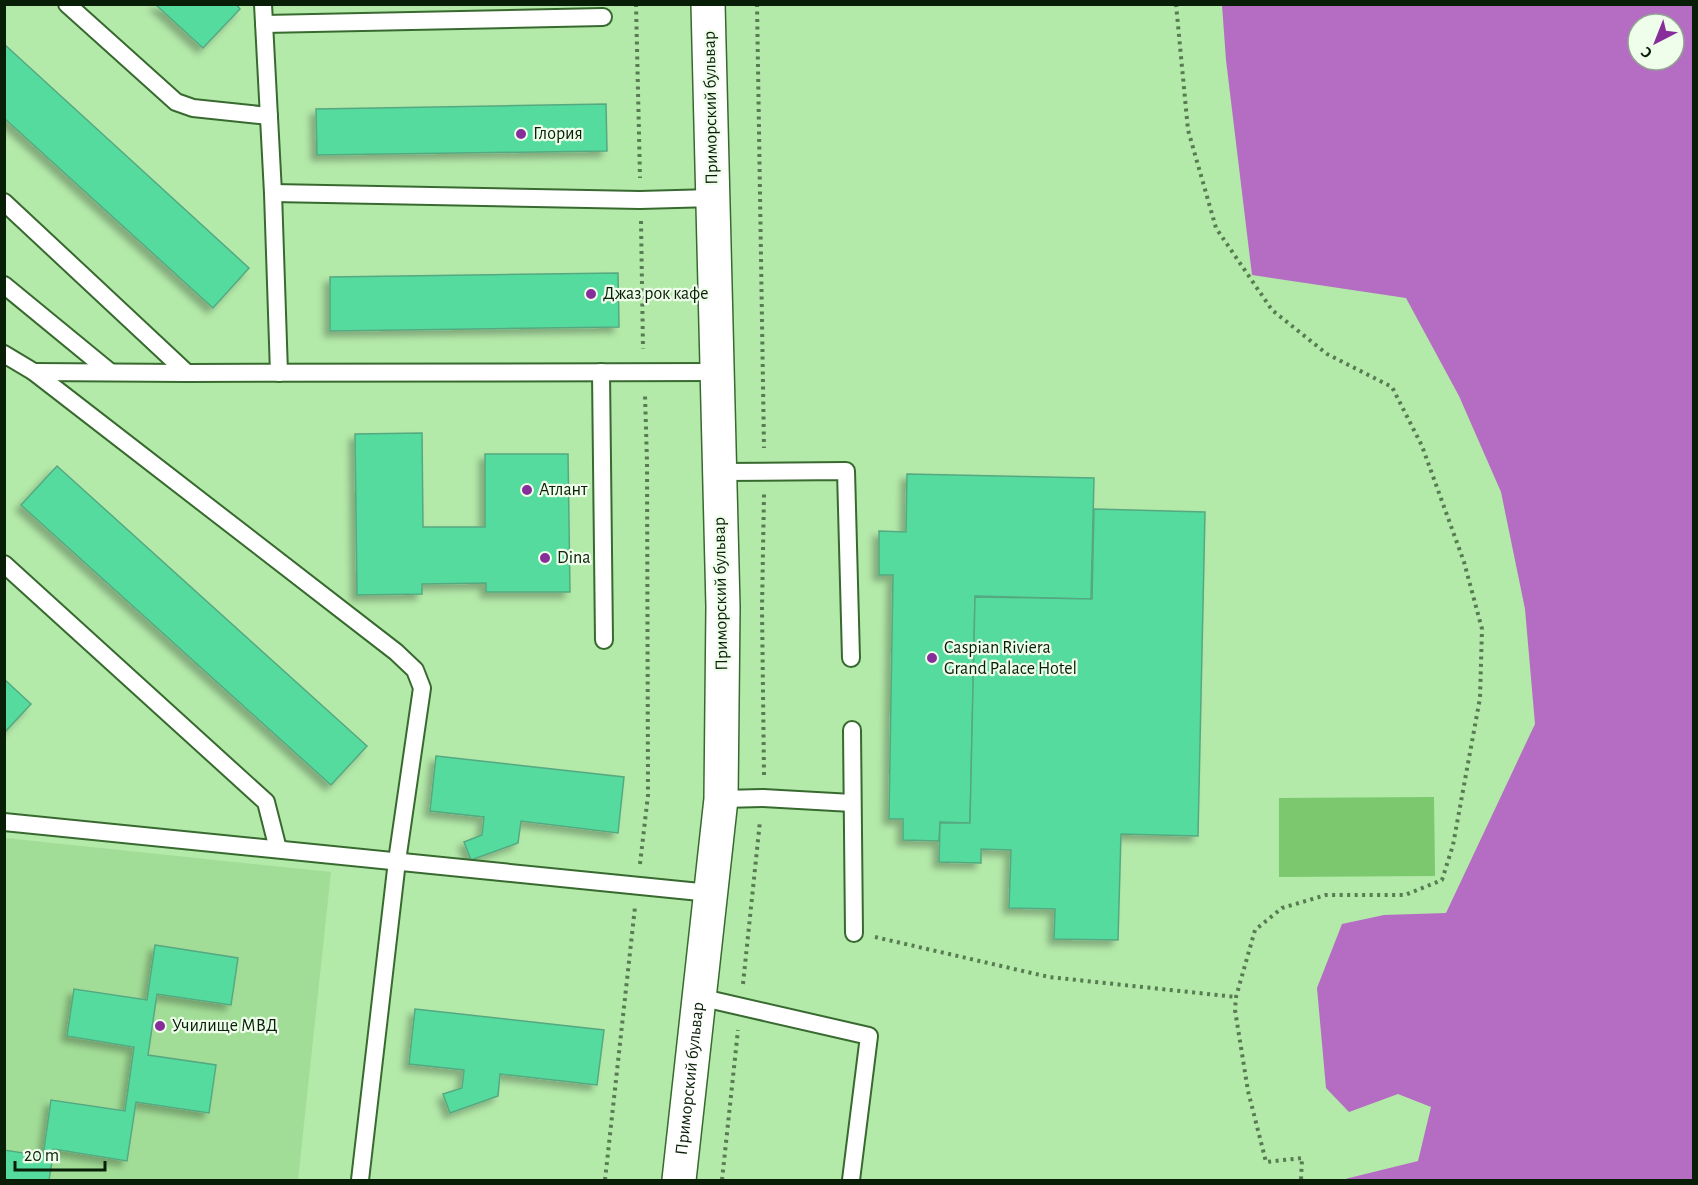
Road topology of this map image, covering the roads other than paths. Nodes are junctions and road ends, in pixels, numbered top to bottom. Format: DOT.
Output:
graph roads {
  1 [pos="68,4"];
  2 [pos="263,4"];
  3 [pos="708,4"];
  4 [pos="603,17"];
  5 [pos="264,24"];
  6 [pos="269,116"];
  7 [pos="273,194"];
  8 [pos="713,198"];
  9 [pos="4,201"];
  10 [pos="4,285"];
  11 [pos="4,354"];
  12 [pos="34,372"];
  13 [pos="110,372"];
  14 [pos="601,372"];
  15 [pos="717,372"];
  16 [pos="187,373"];
  17 [pos="279,373"];
  18 [pos="719,472"];
  19 [pos="4,564"];
  20 [pos="604,640"];
  21 [pos="851,658"];
  22 [pos="852,730"];
  23 [pos="721,799"];
  24 [pos="852,803"];
  25 [pos="4,822"];
  26 [pos="278,849"];
  27 [pos="397,861"];
  28 [pos="710,893"];
  29 [pos="854,933"];
  30 [pos="699,997"];
  31 [pos="360,1180"];
  32 [pos="679,1180"];
  33 [pos="851,1180"];
  1 -- 6 [label="lane"];
  2 -- 5 [label="lane"];
  3 -- 8 [label="street, Приморский бульвар"];
  4 -- 5 [label="lane"];
  5 -- 6 [label="lane"];
  6 -- 7 [label="lane"];
  7 -- 8 [label="lane"];
  7 -- 17 [label="lane"];
  8 -- 15 [label="street, Приморский бульвар"];
  9 -- 16 [label="lane"];
  10 -- 13 [label="lane"];
  11 -- 12 [label="lane"];
  12 -- 13 [label="lane"];
  12 -- 27 [label="lane"];
  13 -- 16 [label="lane"];
  14 -- 15 [label="lane"];
  14 -- 17 [label="lane"];
  14 -- 20 [label="lane"];
  15 -- 18 [label="street, Приморский бульвар"];
  16 -- 17 [label="lane"];
  18 -- 21 [label="lane"];
  18 -- 23 [label="street, Приморский бульвар"];
  19 -- 26 [label="lane"];
  22 -- 24 [label="lane"];
  23 -- 24 [label="lane"];
  23 -- 28 [label="street, Приморский бульвар"];
  24 -- 29 [label="lane"];
  25 -- 26 [label="lane"];
  26 -- 27 [label="lane"];
  27 -- 28 [label="lane"];
  27 -- 31 [label="lane"];
  28 -- 30 [label="street, Приморский бульвар"];
  30 -- 32 [label="street, Приморский бульвар"];
  30 -- 33 [label="lane"];
}
